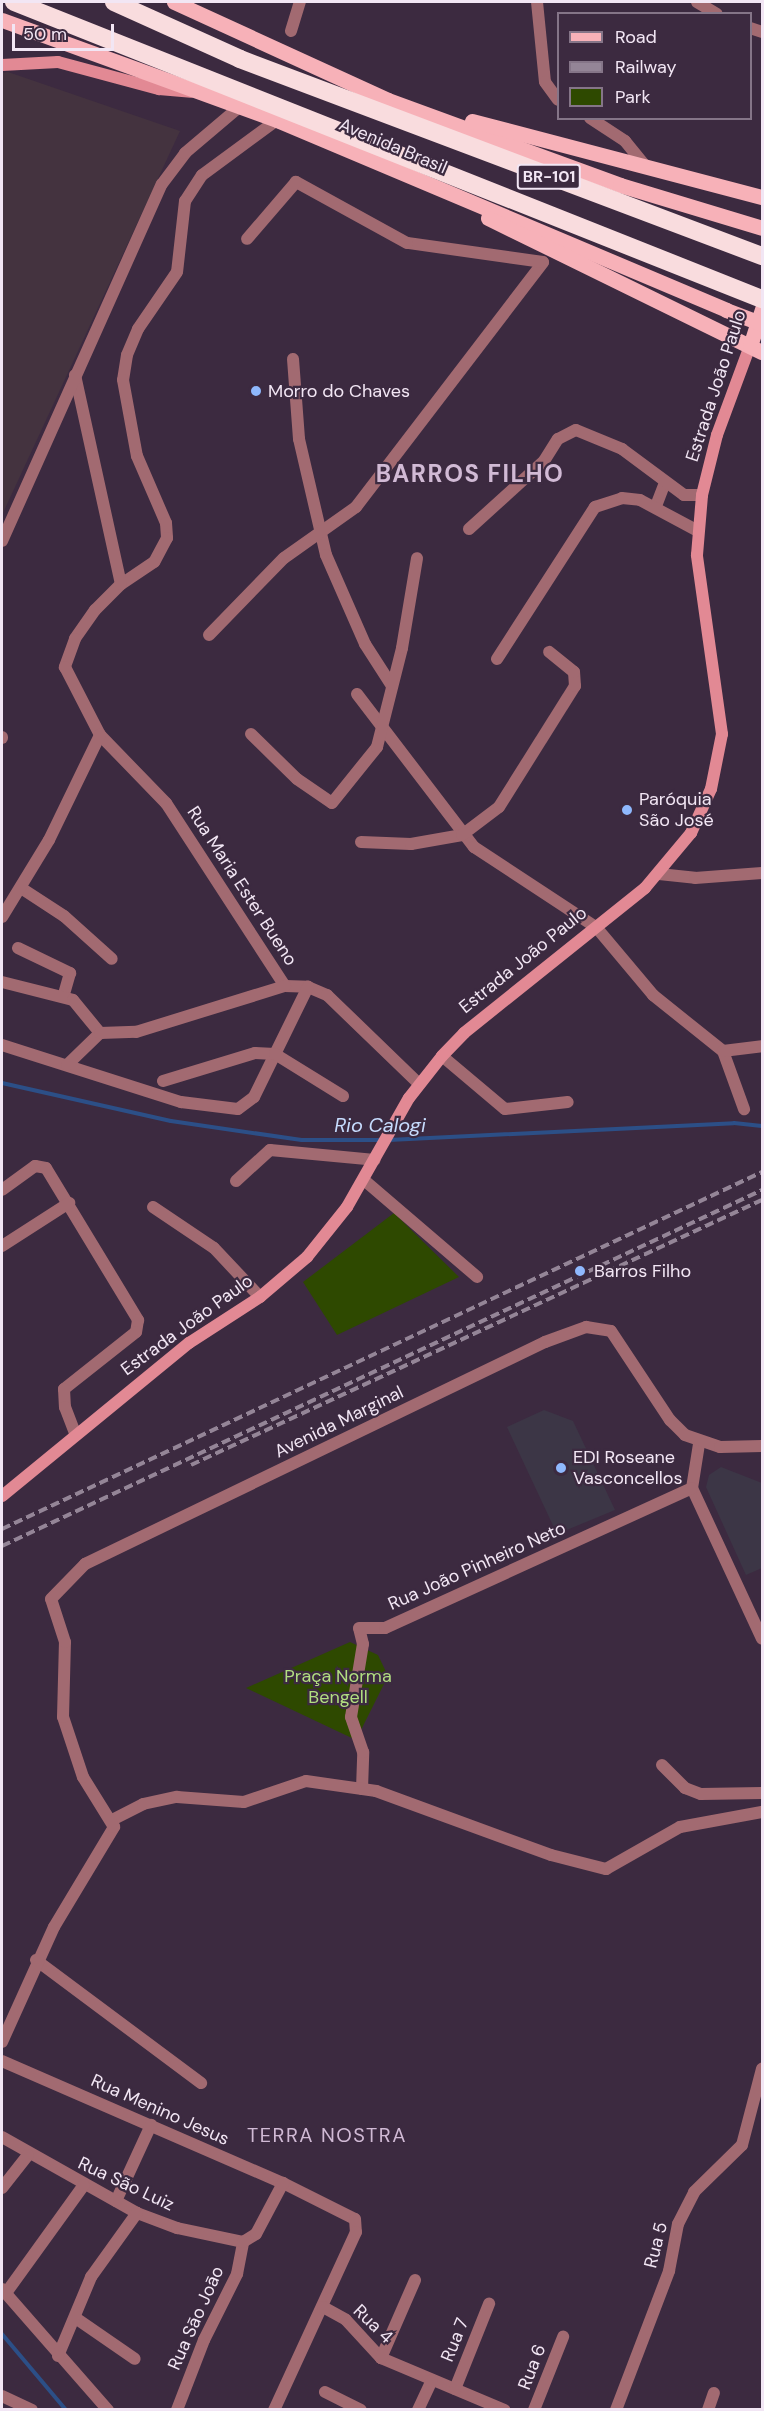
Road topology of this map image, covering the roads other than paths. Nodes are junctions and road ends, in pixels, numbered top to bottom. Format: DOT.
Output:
graph roads {
  1 [pos="14,2"];
  2 [pos="114,2"];
  3 [pos="174,2"];
  4 [pos="300,2"];
  5 [pos="537,2"];
  6 [pos="697,2"];
  7 [pos="714,12"];
  8 [pos="2,20"];
  9 [pos="291,31"];
  10 [pos="2,65"];
  11 [pos="195,92"];
  12 [pos="557,99"];
  13 [pos="238,108"];
  14 [pos="417,111"];
  15 [pos="277,120"];
  16 [pos="593,120"];
  17 [pos="645,166"];
  18 [pos="458,197"];
  19 [pos="762,197"];
  20 [pos="761,228"];
  21 [pos="247,240"];
  22 [pos="759,255"];
  23 [pos="762,298"];
  24 [pos="762,308"];
  25 [pos="762,324"];
  26 [pos="756,349"];
  27 [pos="293,358"];
  28 [pos="75,375"];
  29 [pos="665,483"];
  30 [pos="702,495"];
  31 [pos="656,506"];
  32 [pos="469,529"];
  33 [pos="698,531"];
  34 [pos="320,534"];
  35 [pos="2,541"];
  36 [pos="417,558"];
  37 [pos="121,584"];
  38 [pos="209,635"];
  39 [pos="549,652"];
  40 [pos="497,659"];
  41 [pos="392,686"];
  42 [pos="357,694"];
  43 [pos="384,725"];
  44 [pos="251,734"];
  45 [pos="100,735"];
  46 [pos="462,835"];
  47 [pos="362,842"];
  48 [pos="762,873"];
  49 [pos="660,874"];
  50 [pos="21,888"];
  51 [pos="2,917"];
  52 [pos="596,927"];
  53 [pos="18,948"];
  54 [pos="112,959"];
  55 [pos="2,982"];
  56 [pos="285,986"];
  57 [pos="308,987"];
  58 [pos="63,997"];
  59 [pos="100,1033"];
  60 [pos="2,1045"];
  61 [pos="762,1046"];
  62 [pos="723,1051"];
  63 [pos="275,1054"];
  64 [pos="442,1056"];
  65 [pos="67,1065"];
  66 [pos="163,1081"];
  67 [pos="418,1083"];
  68 [pos="343,1096"];
  69 [pos="568,1102"];
  70 [pos="744,1108"];
  71 [pos="377,1155"];
  72 [pos="364,1180"];
  73 [pos="236,1181"];
  74 [pos="2,1190"];
  75 [pos="69,1203"];
  76 [pos="153,1207"];
  77 [pos="2,1246"];
  78 [pos="477,1278"];
  79 [pos="260,1297"];
  80 [pos="76,1435"];
  81 [pos="699,1444"];
  82 [pos="762,1446"];
  83 [pos="692,1488"];
  84 [pos="2,1496"];
  85 [pos="762,1639"];
  86 [pos="662,1765"];
  87 [pos="362,1789"];
  88 [pos="762,1793"];
  89 [pos="762,1812"];
  90 [pos="112,1820"];
  91 [pos="36,1960"];
  92 [pos="2,2042"];
  93 [pos="2,2061"];
  94 [pos="762,2069"];
  95 [pos="201,2083"];
  96 [pos="151,2125"];
  97 [pos="2,2137"];
  98 [pos="28,2155"];
  99 [pos="283,2183"];
  100 [pos="84,2185"];
  101 [pos="2,2188"];
  102 [pos="116,2201"];
  103 [pos="137,2212"];
  104 [pos="243,2242"];
  105 [pos="415,2280"];
  106 [pos="4,2291"];
  107 [pos="489,2304"];
  108 [pos="323,2307"];
  109 [pos="76,2319"];
  110 [pos="563,2337"];
  111 [pos="58,2356"];
  112 [pos="381,2358"];
  113 [pos="135,2359"];
  114 [pos="432,2380"];
  115 [pos="455,2389"];
  116 [pos="326,2392"];
  117 [pos="714,2392"];
  118 [pos="2,2396"];
  119 [pos="32,2409"];
  120 [pos="108,2409"];
  121 [pos="177,2409"];
  122 [pos="274,2409"];
  123 [pos="362,2409"];
  124 [pos="418,2409"];
  125 [pos="505,2409"];
  126 [pos="534,2409"];
  127 [pos="616,2409"];
  128 [pos="708,2409"];
  1 -- 23 [label="highway, Avenida Brasil / BR-101"];
  2 -- 22 [label="highway, Avenida Brasil / BR-101"];
  3 -- 14 [label="main road"];
  4 -- 9 [label="street"];
  5 -- 12 [label="street"];
  6 -- 7 [label="street"];
  8 -- 11 [label="main road, Avenida Brasil"];
  10 -- 11 [label="main road"];
  11 -- 13 [label="main road, Avenida Brasil"];
  13 -- 15 [label="main road, Avenida Brasil"];
  13 -- 28 [label="street"];
  14 -- 17 [label="main road"];
  14 -- 20 [label="main road"];
  15 -- 18 [label="main road, Avenida Brasil"];
  15 -- 37 [label="street, Rua Maria Ester Bueno"];
  16 -- 17 [label="street"];
  17 -- 19 [label="main road"];
  18 -- 25 [label="main road, Avenida Brasil, bridge"];
  18 -- 26 [label="main road"];
  21 -- 34 [label="street"];
  24 -- 26 [label="main road, Estrada João Paulo"];
  26 -- 30 [label="main road, Estrada João Paulo"];
  27 -- 34 [label="street"];
  28 -- 35 [label="street"];
  28 -- 37 [label="street"];
  29 -- 30 [label="street"];
  29 -- 31 [label="street"];
  29 -- 32 [label="street"];
  30 -- 33 [label="main road, Estrada João Paulo"];
  31 -- 33 [label="street"];
  31 -- 40 [label="street"];
  33 -- 49 [label="main road, Estrada João Paulo"];
  34 -- 38 [label="street"];
  34 -- 41 [label="street"];
  36 -- 41 [label="street"];
  37 -- 45 [label="street, Rua Maria Ester Bueno"];
  39 -- 46 [label="street"];
  41 -- 43 [label="street"];
  42 -- 43 [label="street"];
  43 -- 44 [label="street"];
  43 -- 46 [label="street"];
  45 -- 50 [label="street"];
  45 -- 56 [label="street, Rua Maria Ester Bueno"];
  46 -- 47 [label="street"];
  46 -- 52 [label="street"];
  48 -- 49 [label="street"];
  49 -- 52 [label="main road, Estrada João Paulo"];
  50 -- 51 [label="street"];
  50 -- 54 [label="street"];
  52 -- 62 [label="street"];
  52 -- 64 [label="main road, Estrada João Paulo"];
  53 -- 58 [label="street"];
  55 -- 58 [label="street"];
  56 -- 57 [label="street, Rua Maria Ester Bueno"];
  56 -- 59 [label="street"];
  57 -- 63 [label="street"];
  57 -- 67 [label="street, Rua Maria Ester Bueno"];
  58 -- 59 [label="street"];
  59 -- 65 [label="street"];
  60 -- 65 [label="street"];
  61 -- 62 [label="street"];
  62 -- 70 [label="street"];
  63 -- 65 [label="street"];
  63 -- 66 [label="street"];
  63 -- 68 [label="street"];
  64 -- 67 [label="main road, Estrada João Paulo"];
  64 -- 69 [label="street"];
  67 -- 71 [label="main road, Estrada João Paulo"];
  71 -- 72 [label="main road, Estrada João Paulo"];
  71 -- 73 [label="street"];
  72 -- 78 [label="street"];
  72 -- 79 [label="main road, Estrada João Paulo"];
  74 -- 75 [label="street"];
  75 -- 77 [label="street"];
  75 -- 80 [label="street"];
  76 -- 79 [label="street"];
  79 -- 80 [label="main road, Estrada João Paulo"];
  80 -- 84 [label="main road, Estrada João Paulo"];
  81 -- 82 [label="street"];
  81 -- 83 [label="street"];
  81 -- 90 [label="street, Avenida Marginal"];
  83 -- 85 [label="street"];
  83 -- 87 [label="street, Rua João Pinheiro Neto"];
  86 -- 88 [label="street"];
  87 -- 89 [label="street"];
  87 -- 90 [label="street"];
  90 -- 91 [label="street"];
  91 -- 92 [label="street"];
  91 -- 95 [label="street"];
  93 -- 96 [label="street, Rua Menino Jesus"];
  94 -- 127 [label="street, Rua 5"];
  96 -- 99 [label="street, Rua Menino Jesus"];
  96 -- 102 [label="street"];
  97 -- 98 [label="street, Rua São Luiz"];
  98 -- 100 [label="street, Rua São Luiz"];
  98 -- 101 [label="street"];
  99 -- 104 [label="street"];
  99 -- 108 [label="street, Rua Menino Jesus"];
  100 -- 102 [label="street, Rua São Luiz"];
  100 -- 106 [label="street"];
  102 -- 103 [label="street, Rua São Luiz"];
  103 -- 104 [label="street, Rua São Luiz"];
  103 -- 109 [label="street"];
  104 -- 121 [label="street, Rua Sāo Joāo"];
  105 -- 112 [label="street"];
  106 -- 111 [label="street"];
  107 -- 115 [label="street, Rua 7"];
  108 -- 112 [label="street, Rua 4"];
  108 -- 122 [label="street"];
  109 -- 111 [label="street"];
  109 -- 113 [label="street"];
  110 -- 126 [label="street, Rua 6"];
  111 -- 120 [label="street"];
  112 -- 114 [label="street, Rua 4"];
  114 -- 115 [label="street, Rua 4"];
  114 -- 124 [label="street"];
  115 -- 125 [label="street, Rua 4"];
  116 -- 123 [label="street"];
  117 -- 128 [label="street"];
  118 -- 119 [label="street"];
}
